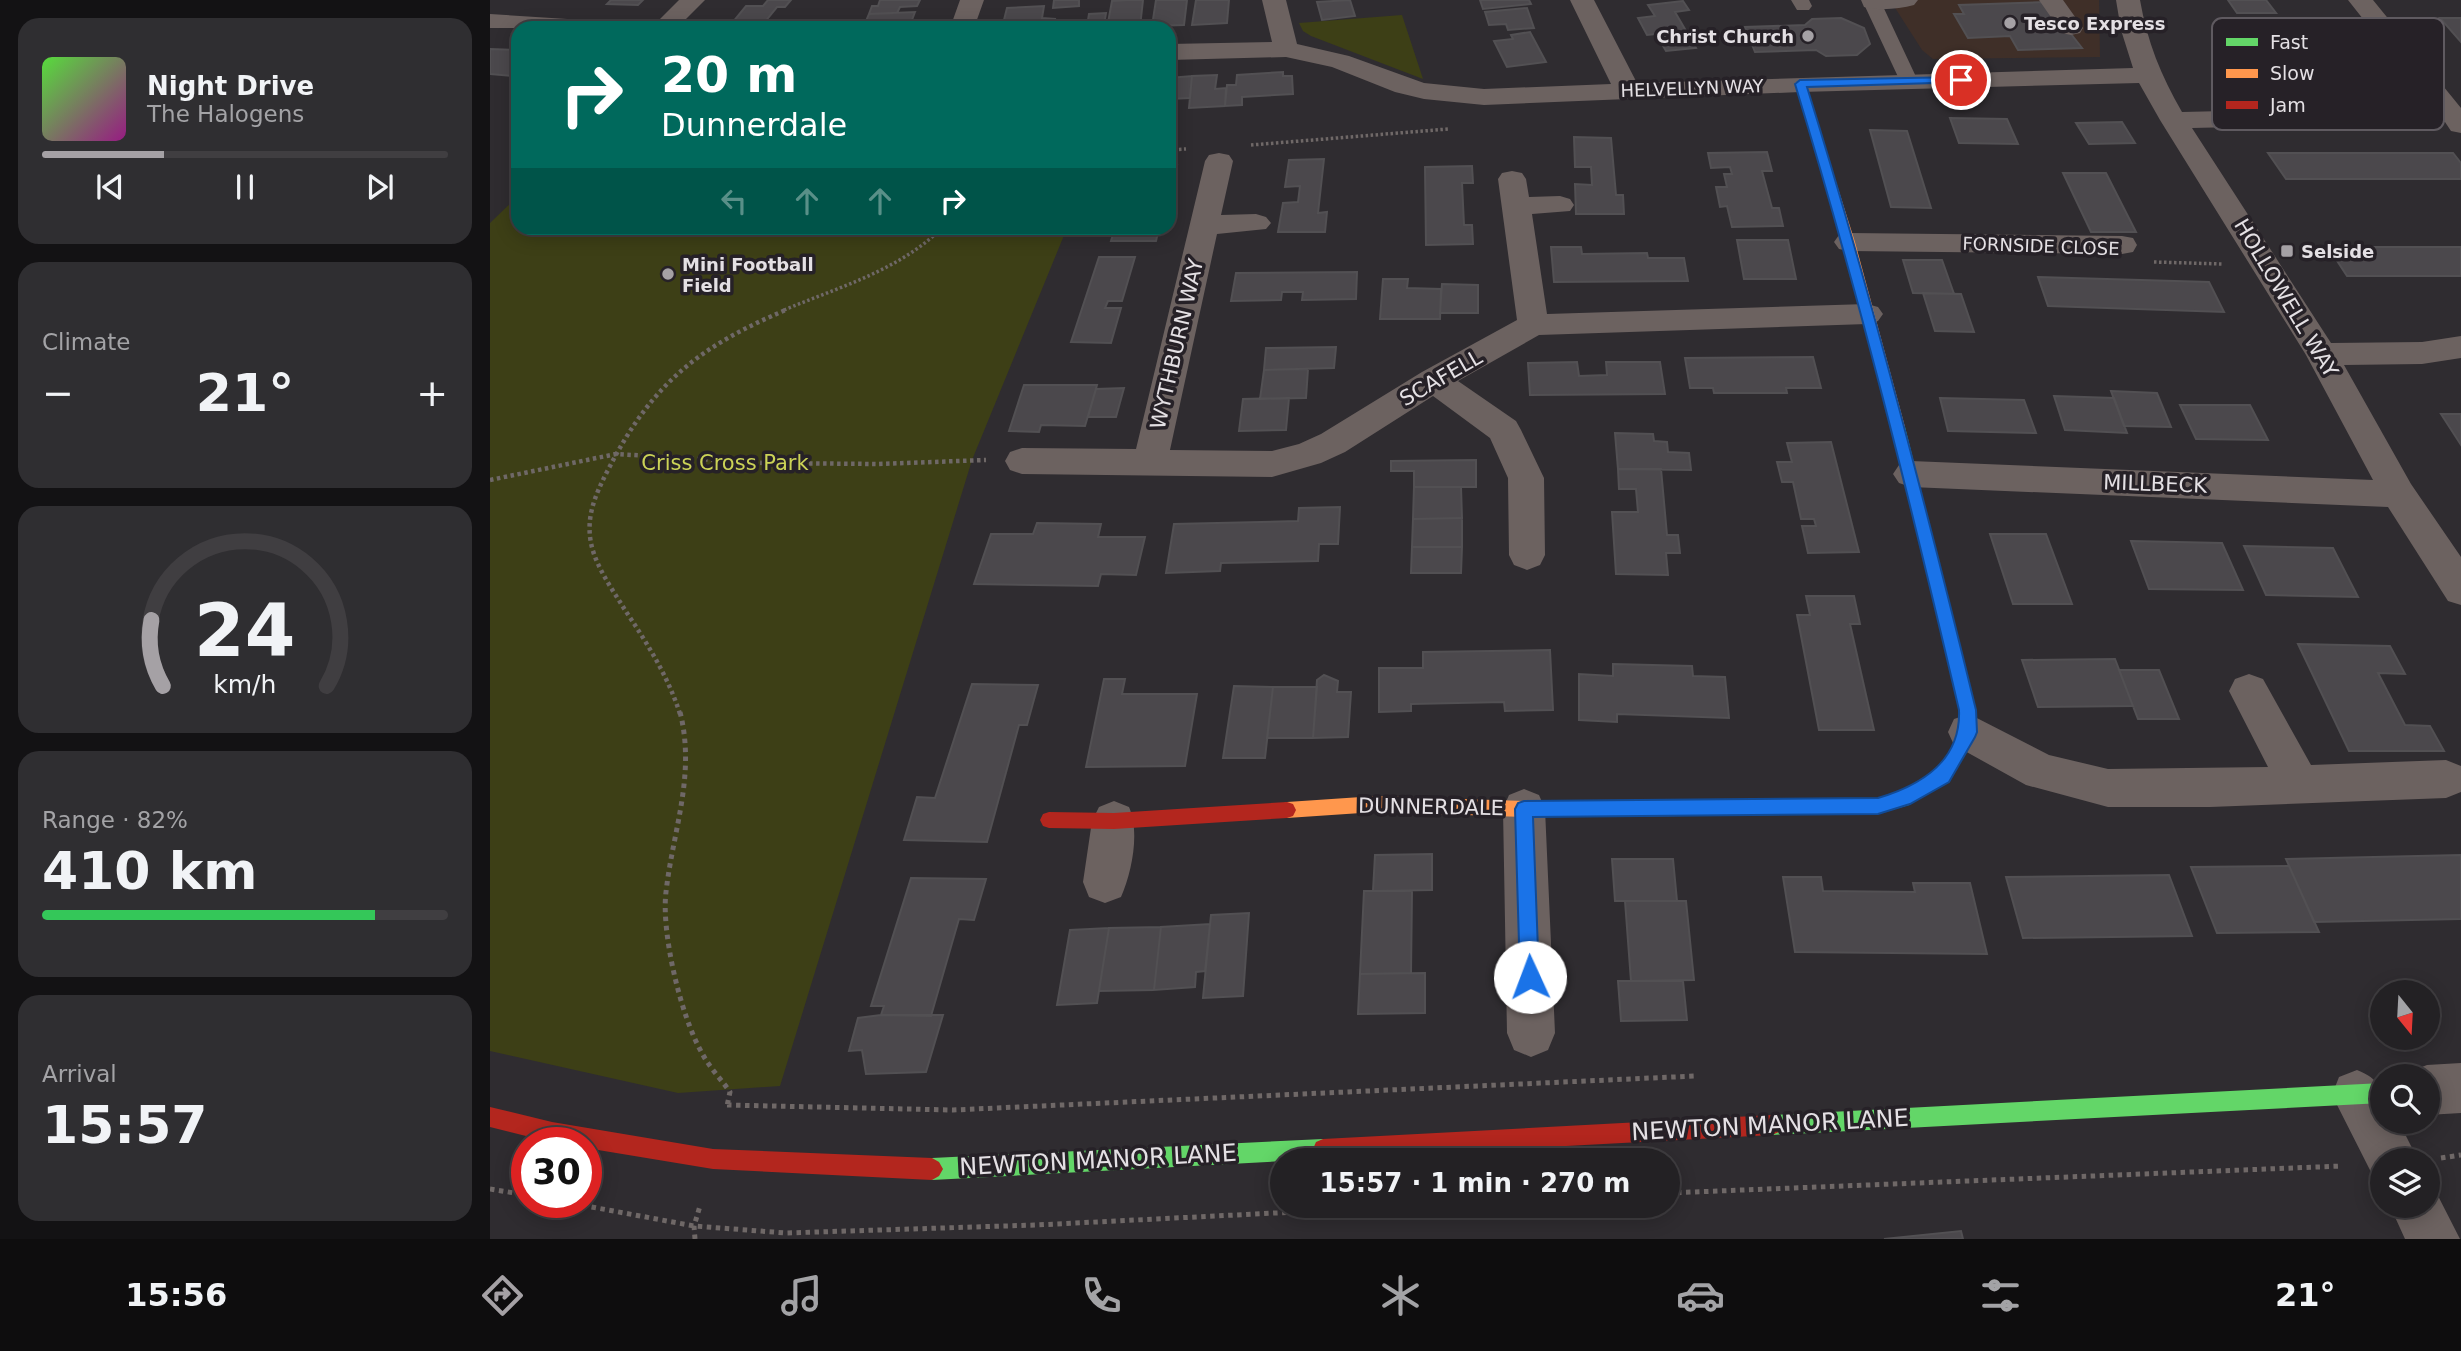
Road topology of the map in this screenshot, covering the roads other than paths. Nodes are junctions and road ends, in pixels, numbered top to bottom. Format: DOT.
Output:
graph roads {
  1 [pos="694,0"];
  2 [pos="972,0"];
  3 [pos="1274,0"];
  4 [pos="1581,0"];
  5 [pos="1906,0"];
  6 [pos="2051,0"];
  7 [pos="2128,0"];
  8 [pos="2360,0"];
  9 [pos="1871,1"];
  10 [pos="2374,18"];
  11 [pos="671,21"];
  12 [pos="964,21"];
  13 [pos="490,22"];
  14 [pos="511,23"];
  15 [pos="2071,28"];
  16 [pos="1286,48"];
  17 [pos="1176,52"];
  18 [pos="2148,75"];
  19 [pos="1909,81"];
  20 [pos="1800,84"];
  21 [pos="1628,91"];
  22 [pos="2444,105"];
  23 [pos="2173,120"];
  24 [pos="2212,120"];
  25 [pos="2456,120"];
  26 [pos="1219,161"];
  27 [pos="1560,205"];
  28 [pos="1256,223"];
  29 [pos="1203,225"];
  30 [pos="1849,242"];
  31 [pos="2122,245"];
  32 [pos="1867,314"];
  33 [pos="1533,325"];
  34 [pos="2461,346"];
  35 [pos="2322,354"];
  36 [pos="1434,380"];
  37 [pos="1022,461"];
  38 [pos="1150,464"];
  39 [pos="1911,474"];
  40 [pos="2398,494"];
  41 [pos="1527,555"];
  42 [pos="2461,590"];
  43 [pos="2249,691"];
  44 [pos="1969,732"];
  45 [pos="2446,779"];
  46 [pos="2298,783"];
  47 [pos="1524,809"];
  48 [pos="1049,820"];
  49 [pos="1114,821"];
  50 [pos="1105,882"];
  51 [pos="1531,1033"];
  52 [pos="2461,1088"];
  53 [pos="2440,1089"];
  54 [pos="2369,1094"];
  55 [pos="490,1117"];
  56 [pos="2372,1148"];
  57 [pos="2422,1218"];
  58 [pos="2433,1239"];
  1 -- 11 [label="street"];
  2 -- 12 [label="street"];
  3 -- 16 [label="street"];
  4 -- 21 [label="street"];
  5 -- 9 [label="street"];
  6 -- 15 [label="street"];
  7 -- 18 [label="street, HOLLOWELL WAY"];
  8 -- 10 [label="street"];
  9 -- 19 [label="lane"];
  13 -- 14 [label="street"];
  16 -- 17 [label="street, HELVELLYN WAY"];
  16 -- 21 [label="street, HELVELLYN WAY"];
  18 -- 19 [label="street, HELVELLYN WAY"];
  18 -- 23 [label="street, HOLLOWELL WAY"];
  19 -- 20 [label="street, HELVELLYN WAY"];
  20 -- 21 [label="street, HELVELLYN WAY"];
  20 -- 30 [label="street"];
  22 -- 25 [label="street"];
  23 -- 24 [label="street"];
  23 -- 35 [label="street, HOLLOWELL WAY"];
  26 -- 29 [label="street, WYTHBURN WAY"];
  27 -- 33 [label="street"];
  28 -- 29 [label="street"];
  29 -- 38 [label="street, WYTHBURN WAY"];
  30 -- 31 [label="street, FORNSIDE CLOSE"];
  30 -- 32 [label="street"];
  32 -- 33 [label="street, SCAFELL"];
  32 -- 39 [label="street"];
  33 -- 36 [label="street, SCAFELL"];
  34 -- 35 [label="street"];
  35 -- 40 [label="street, HOLLOWELL WAY"];
  36 -- 38 [label="street, SCAFELL"];
  36 -- 41 [label="street"];
  37 -- 38 [label="street, SCAFELL"];
  39 -- 40 [label="street, MILLBECK"];
  39 -- 44 [label="street"];
  40 -- 42 [label="street, HOLLOWELL WAY"];
  43 -- 46 [label="street"];
  44 -- 46 [label="street"];
  44 -- 47 [label="street, DUNNERDALE"];
  45 -- 46 [label="street"];
  47 -- 49 [label="street, DUNNERDALE"];
  47 -- 51 [label="street"];
  48 -- 49 [label="street, DUNNERDALE"];
  49 -- 50 [label="street"];
  52 -- 53 [label="street"];
  54 -- 55 [label="street, NEWTON MANOR LANE"];
  54 -- 56 [label="street"];
  57 -- 58 [label="street"];
}
